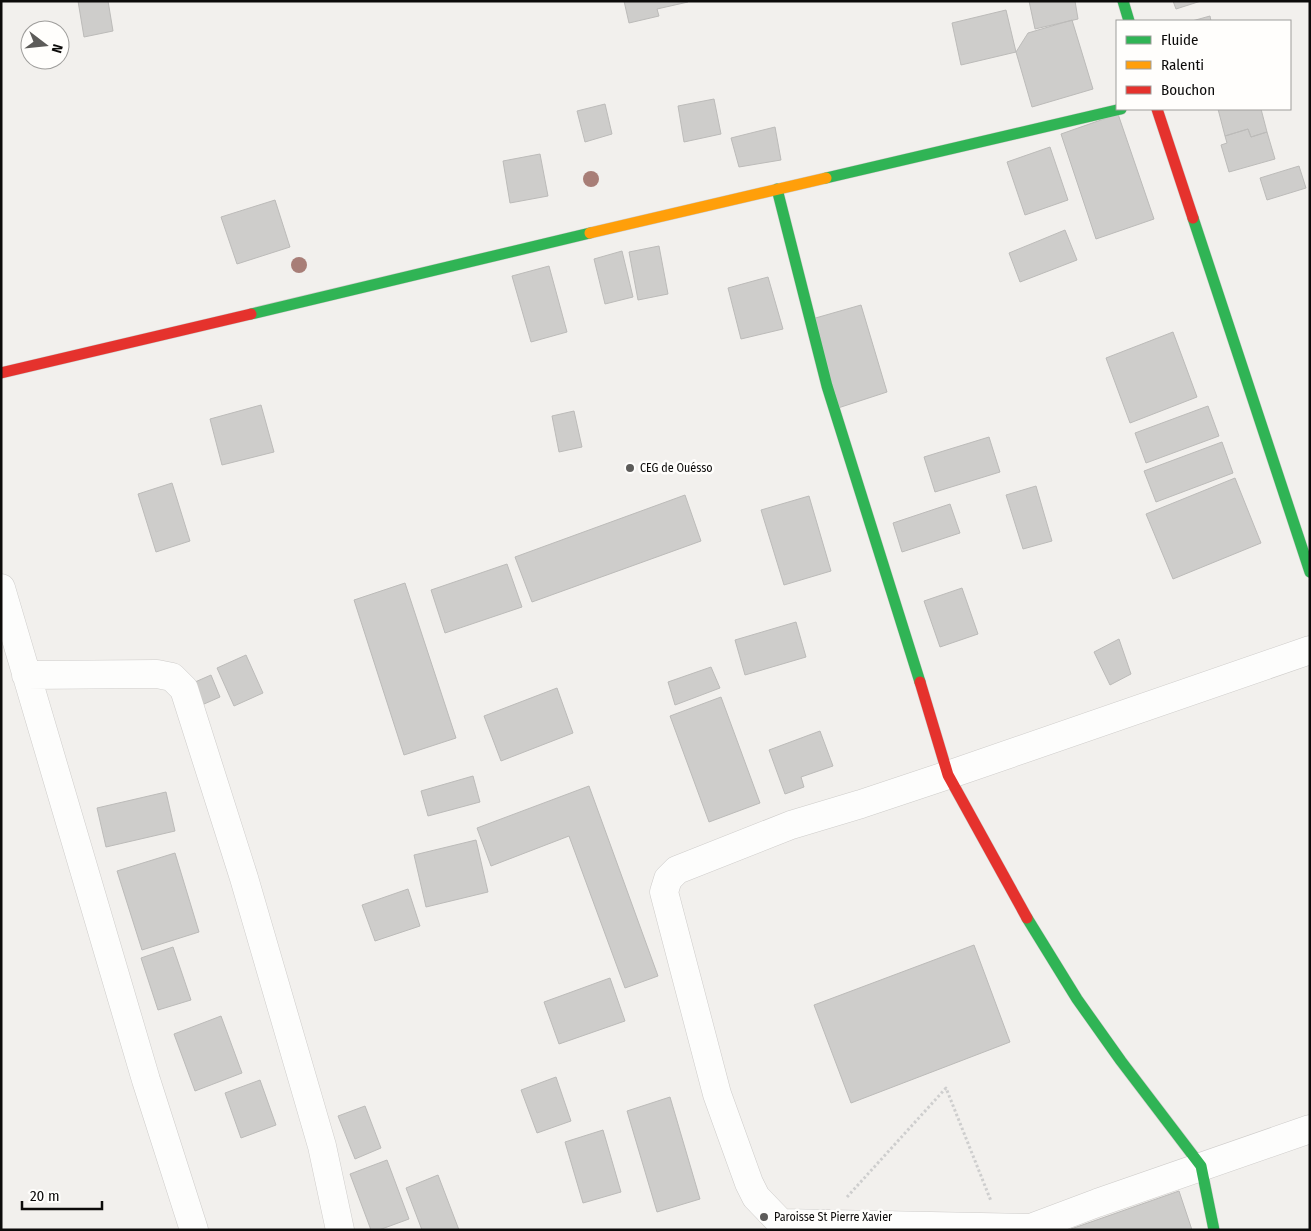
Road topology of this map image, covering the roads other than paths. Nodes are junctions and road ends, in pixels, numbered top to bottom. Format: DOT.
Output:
graph roads {
  1 [pos="1123,1"];
  2 [pos="1129,20"];
  3 [pos="1117,110"];
  4 [pos="1157,110"];
  5 [pos="777,189"];
  6 [pos="1,374"];
  7 [pos="1310,572"];
  8 [pos="1,588"];
  9 [pos="1310,650"];
  10 [pos="26,674"];
  11 [pos="948,775"];
  12 [pos="1310,1129"];
  13 [pos="1201,1166"];
  14 [pos="783,1226"];
  15 [pos="1018,1228"];
  16 [pos="194,1230"];
  17 [pos="340,1230"];
  18 [pos="1214,1230"];
  1 -- 2 [label="main road"];
  3 -- 5 [label="main road"];
  4 -- 7 [label="main road"];
  5 -- 6 [label="main road"];
  5 -- 11 [label="main road"];
  8 -- 10 [label="street"];
  9 -- 11 [label="street"];
  10 -- 16 [label="street"];
  10 -- 17 [label="street"];
  11 -- 13 [label="main road"];
  11 -- 14 [label="street"];
  12 -- 13 [label="street"];
  13 -- 15 [label="street"];
  13 -- 18 [label="main road"];
  14 -- 15 [label="street"];
}
